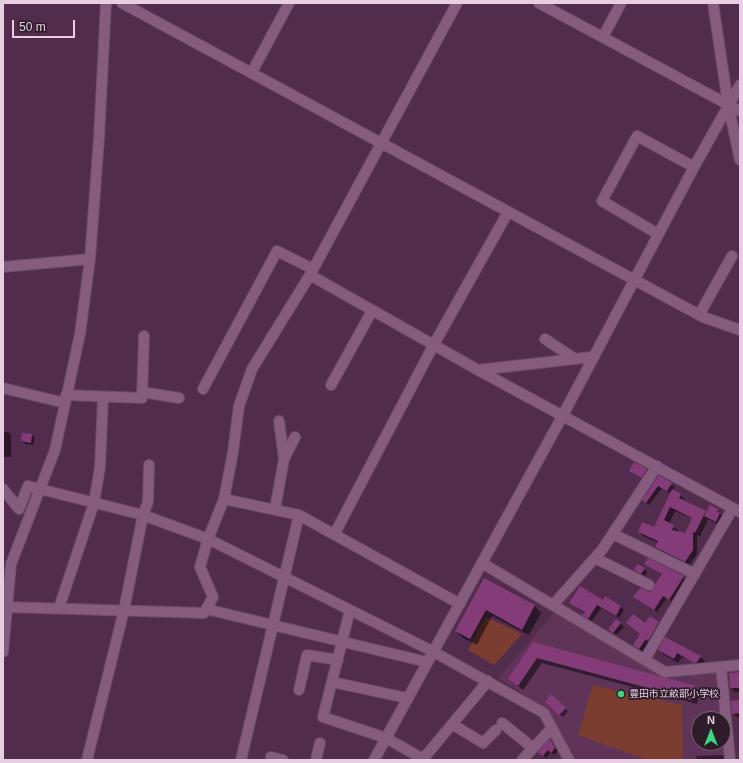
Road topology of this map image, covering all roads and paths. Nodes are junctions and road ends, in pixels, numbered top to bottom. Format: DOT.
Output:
graph roads {
  1 [pos="106,3"];
  2 [pos="122,3"];
  3 [pos="289,3"];
  4 [pos="457,3"];
  5 [pos="539,3"];
  6 [pos="621,3"];
  7 [pos="713,3"];
  8 [pos="603,37"];
  9 [pos="252,72"];
  10 [pos="740,85"];
  11 [pos="728,104"];
  12 [pos="740,111"];
  13 [pos="381,144"];
  14 [pos="740,160"];
  15 [pos="694,167"];
  16 [pos="508,212"];
  17 [pos="658,234"];
  18 [pos="732,256"];
  19 [pos="90,260"];
  20 [pos="3,267"];
  21 [pos="311,272"];
  22 [pos="633,279"];
  23 [pos="372,311"];
  24 [pos="699,316"];
  25 [pos="740,330"];
  26 [pos="144,336"];
  27 [pos="544,339"];
  28 [pos="433,346"];
  29 [pos="592,357"];
  30 [pos="575,359"];
  31 [pos="478,370"];
  32 [pos="331,385"];
  33 [pos="3,388"];
  34 [pos="203,389"];
  35 [pos="142,392"];
  36 [pos="104,398"];
  37 [pos="180,398"];
  38 [pos="66,399"];
  39 [pos="562,415"];
  40 [pos="279,421"];
  41 [pos="295,437"];
  42 [pos="284,459"];
  43 [pos="149,465"];
  44 [pos="657,466"];
  45 [pos="3,489"];
  46 [pos="40,489"];
  47 [pos="224,498"];
  48 [pos="94,503"];
  49 [pos="275,510"];
  50 [pos="736,510"];
  51 [pos="143,515"];
  52 [pos="300,515"];
  53 [pos="335,533"];
  54 [pos="613,534"];
  55 [pos="208,538"];
  56 [pos="595,558"];
  57 [pos="482,563"];
  58 [pos="6,574"];
  59 [pos="695,574"];
  60 [pos="286,577"];
  61 [pos="649,585"];
  62 [pos="460,604"];
  63 [pos="553,605"];
  64 [pos="6,607"];
  65 [pos="59,608"];
  66 [pos="206,609"];
  67 [pos="124,610"];
  68 [pos="350,610"];
  69 [pos="274,626"];
  70 [pos="342,641"];
  71 [pos="432,651"];
  72 [pos="3,652"];
  73 [pos="645,659"];
  74 [pos="338,660"];
  75 [pos="426,662"];
  76 [pos="740,665"];
  77 [pos="721,667"];
  78 [pos="488,681"];
  79 [pos="332,682"];
  80 [pos="299,690"];
  81 [pos="407,698"];
  82 [pos="452,724"];
  83 [pos="552,728"];
  84 [pos="386,738"];
  85 [pos="320,743"];
  86 [pos="533,748"];
  87 [pos="271,757"];
  88 [pos="424,759"];
  89 [pos="87,760"];
  90 [pos="241,760"];
  91 [pos="283,760"];
  92 [pos="316,760"];
  93 [pos="374,760"];
  94 [pos="522,760"];
  95 [pos="569,760"];
  96 [pos="730,760"];
  1 -- 19 [label="street"];
  2 -- 9 [label="street"];
  3 -- 9 [label="street"];
  4 -- 13 [label="street"];
  5 -- 8 [label="street"];
  6 -- 8 [label="street"];
  7 -- 11 [label="street"];
  8 -- 11 [label="street"];
  9 -- 13 [label="street"];
  10 -- 11 [label="street"];
  11 -- 12 [label="street"];
  11 -- 14 [label="street"];
  11 -- 15 [label="street"];
  13 -- 16 [label="street"];
  13 -- 21 [label="street"];
  15 -- 17 [label="street"];
  15 -- 17 [label="street"];
  16 -- 22 [label="street"];
  16 -- 28 [label="street"];
  17 -- 22 [label="street"];
  18 -- 24 [label="street"];
  19 -- 20 [label="street"];
  19 -- 38 [label="street"];
  21 -- 23 [label="street"];
  21 -- 34 [label="street"];
  21 -- 47 [label="street"];
  22 -- 24 [label="street"];
  22 -- 29 [label="street"];
  23 -- 28 [label="street"];
  23 -- 32 [label="street"];
  24 -- 25 [label="street"];
  26 -- 35 [label="street"];
  27 -- 30 [label="street"];
  28 -- 31 [label="street"];
  28 -- 53 [label="street"];
  29 -- 30 [label="street"];
  29 -- 39 [label="street"];
  30 -- 31 [label="street"];
  31 -- 39 [label="street"];
  33 -- 38 [label="street"];
  35 -- 36 [label="street"];
  35 -- 37 [label="street"];
  36 -- 38 [label="street"];
  36 -- 48 [label="street"];
  38 -- 46 [label="street"];
  39 -- 44 [label="street"];
  39 -- 57 [label="street"];
  40 -- 42 [label="street"];
  41 -- 42 [label="street"];
  42 -- 49 [label="street"];
  43 -- 51 [label="street"];
  44 -- 50 [label="street"];
  44 -- 54 [label="street"];
  45 -- 46 [label="street"];
  46 -- 48 [label="street"];
  46 -- 58 [label="street"];
  47 -- 49 [label="street"];
  47 -- 55 [label="street"];
  48 -- 51 [label="street"];
  48 -- 65 [label="street"];
  49 -- 52 [label="street"];
  50 -- 59 [label="street"];
  51 -- 55 [label="street"];
  51 -- 67 [label="street"];
  52 -- 53 [label="street"];
  52 -- 60 [label="street"];
  53 -- 62 [label="street"];
  54 -- 56 [label="street"];
  54 -- 59 [label="street"];
  55 -- 60 [label="street"];
  55 -- 66 [label="street"];
  56 -- 61 [label="street"];
  56 -- 63 [label="street"];
  57 -- 62 [label="street"];
  57 -- 63 [label="street"];
  58 -- 64 [label="street"];
  59 -- 73 [label="street"];
  60 -- 68 [label="street"];
  60 -- 69 [label="street"];
  62 -- 71 [label="street"];
  63 -- 73 [label="street"];
  64 -- 65 [label="street"];
  64 -- 72 [label="street"];
  65 -- 67 [label="street"];
  66 -- 67 [label="street"];
  66 -- 69 [label="street"];
  67 -- 89 [label="street"];
  68 -- 70 [label="street"];
  68 -- 71 [label="street"];
  69 -- 70 [label="street"];
  69 -- 90 [label="street"];
  70 -- 74 [label="street"];
  70 -- 75 [label="street"];
  71 -- 75 [label="street"];
  71 -- 78 [label="street"];
  73 -- 77 [label="street"];
  74 -- 79 [label="street"];
  74 -- 80 [label="street"];
  75 -- 81 [label="street"];
  76 -- 77 [label="street"];
  77 -- 96 [label="street"];
  78 -- 82 [label="street"];
  78 -- 83 [label="street"];
  79 -- 81 [label="street"];
  79 -- 84 [label="street"];
  81 -- 84 [label="street"];
  82 -- 86 [label="street"];
  82 -- 88 [label="street"];
  83 -- 86 [label="street"];
  83 -- 95 [label="street"];
  84 -- 88 [label="street"];
  84 -- 93 [label="street"];
  85 -- 92 [label="street"];
  86 -- 94 [label="street"];
  87 -- 91 [label="street"];
}
